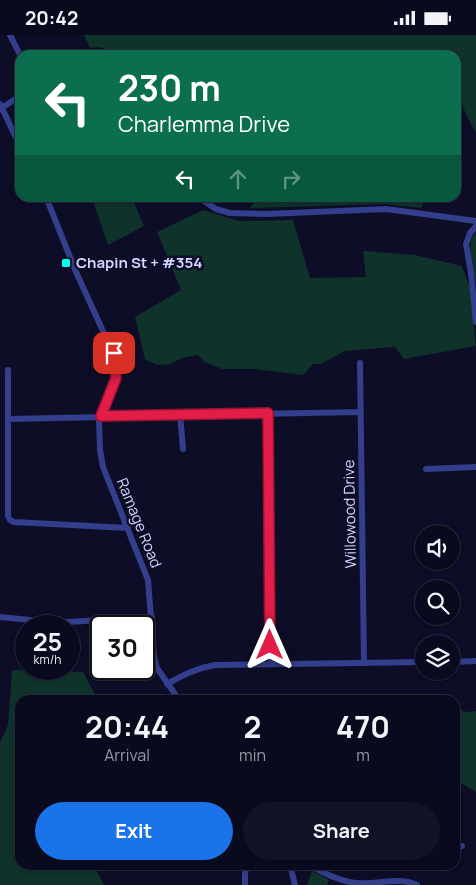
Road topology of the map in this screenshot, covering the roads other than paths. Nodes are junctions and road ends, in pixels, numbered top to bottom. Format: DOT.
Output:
graph roads {
  1 [pos="10,35"];
  2 [pos="18,50"];
  3 [pos="15,99"];
  4 [pos="1,107"];
  5 [pos="15,136"];
  6 [pos="48,202"];
  7 [pos="206,202"];
  8 [pos="476,221"];
  9 [pos="476,226"];
  10 [pos="476,322"];
  11 [pos="360,363"];
  12 [pos="8,370"];
  13 [pos="361,411"];
  14 [pos="268,413"];
  15 [pos="180,414"];
  16 [pos="101,416"];
  17 [pos="8,419"];
  18 [pos="183,449"];
  19 [pos="476,467"];
  20 [pos="426,469"];
  21 [pos="128,528"];
  22 [pos="152,615"];
  23 [pos="0,617"];
  24 [pos="90,621"];
  25 [pos="155,660"];
  26 [pos="476,661"];
  27 [pos="415,662"];
  28 [pos="460,662"];
  29 [pos="364,663"];
  30 [pos="271,665"];
  31 [pos="166,684"];
  32 [pos="175,695"];
  33 [pos="246,870"];
  34 [pos="291,870"];
  35 [pos="319,870"];
  36 [pos="245,885"];
  37 [pos="295,885"];
  38 [pos="417,885"];
  1 -- 2 [label="street"];
  3 -- 4 [label="street"];
  4 -- 5 [label="street"];
  6 -- 16 [label="street, Ramage Road"];
  7 -- 8 [label="street"];
  9 -- 10 [label="street"];
  11 -- 13 [label="street, Willowood Drive"];
  12 -- 17 [label="street"];
  13 -- 14 [label="street"];
  13 -- 29 [label="street, Willowood Drive"];
  14 -- 15 [label="street"];
  14 -- 30 [label="street"];
  15 -- 16 [label="street"];
  15 -- 18 [label="street"];
  16 -- 17 [label="street"];
  16 -- 21 [label="street, Ramage Road"];
  17 -- 21 [label="street"];
  19 -- 20 [label="street"];
  21 -- 22 [label="street, Ramage Road"];
  23 -- 24 [label="street"];
  25 -- 31 [label="street, Ramage Road"];
  26 -- 28 [label="street"];
  27 -- 29 [label="street"];
  29 -- 30 [label="street"];
  30 -- 31 [label="street"];
  31 -- 32 [label="street, Ramage Road"];
  33 -- 36 [label="street"];
  34 -- 37 [label="street"];
  35 -- 38 [label="street"];
}
